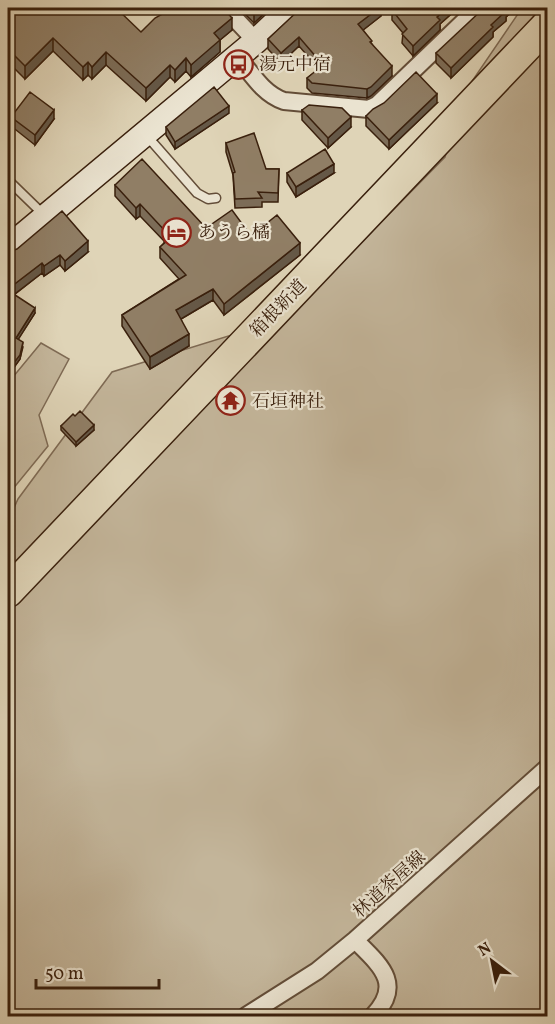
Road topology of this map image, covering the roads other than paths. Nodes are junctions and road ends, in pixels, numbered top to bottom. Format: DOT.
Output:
graph roads {
  1 [pos="225,8"];
  2 [pos="291,8"];
  3 [pos="478,8"];
  4 [pos="548,24"];
  5 [pos="256,41"];
  6 [pos="237,57"];
  7 [pos="145,134"];
  8 [pos="8,180"];
  9 [pos="216,198"];
  10 [pos="45,216"];
  11 [pos="8,248"];
  12 [pos="8,592"];
  13 [pos="548,767"];
  14 [pos="355,940"];
  15 [pos="246,1017"];
  16 [pos="373,1017"];
  1 -- 5 [label="street"];
  2 -- 5 [label="main road"];
  3 -- 6 [label="street"];
  4 -- 12 [label="highway, 箱根新道"];
  5 -- 6 [label="main road"];
  6 -- 7 [label="main road"];
  7 -- 9 [label="lane"];
  7 -- 10 [label="main road"];
  8 -- 10 [label="lane"];
  10 -- 11 [label="main road"];
  13 -- 14 [label="street, 林道茶屋線"];
  14 -- 15 [label="street, 林道茶屋線"];
  14 -- 16 [label="street"];
}
